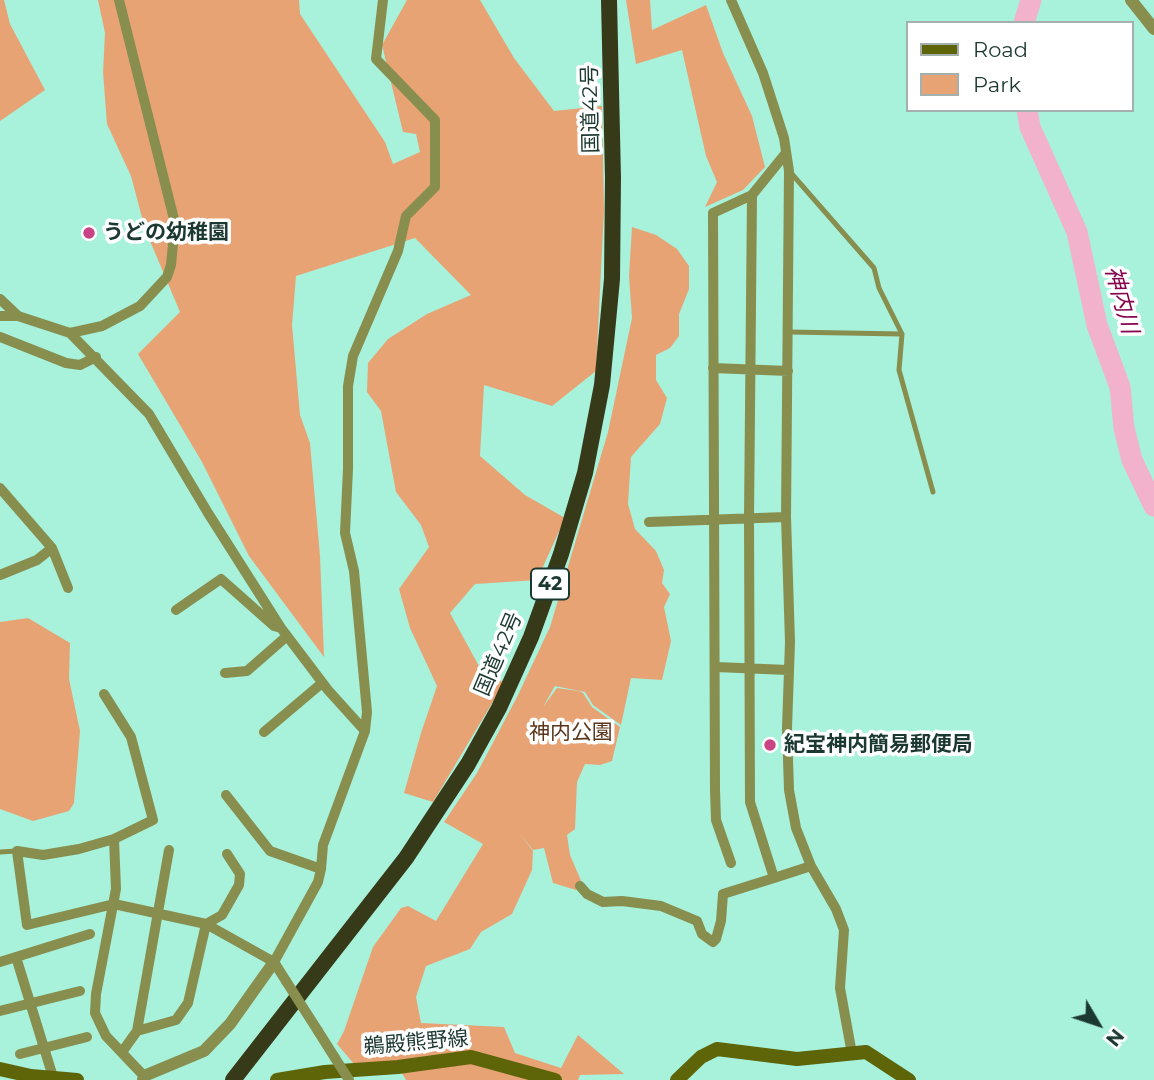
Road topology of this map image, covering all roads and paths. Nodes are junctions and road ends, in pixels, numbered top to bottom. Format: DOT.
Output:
graph roads {
  1 [pos="119,0"];
  2 [pos="383,0"];
  3 [pos="609,0"];
  4 [pos="732,0"];
  5 [pos="1131,0"];
  6 [pos="1154,29"];
  7 [pos="786,153"];
  8 [pos="789,171"];
  9 [pos="752,195"];
  10 [pos="0,299"];
  11 [pos="0,316"];
  12 [pos="18,316"];
  13 [pos="788,332"];
  14 [pos="70,333"];
  15 [pos="902,334"];
  16 [pos="0,337"];
  17 [pos="96,357"];
  18 [pos="713,368"];
  19 [pos="750,370"];
  20 [pos="788,371"];
  21 [pos="0,488"];
  22 [pos="933,492"];
  23 [pos="786,517"];
  24 [pos="748,518"];
  25 [pos="716,520"];
  26 [pos="649,522"];
  27 [pos="52,548"];
  28 [pos="0,575"];
  29 [pos="68,588"];
  30 [pos="176,610"];
  31 [pos="284,632"];
  32 [pos="716,667"];
  33 [pos="749,669"];
  34 [pos="788,670"];
  35 [pos="226,673"];
  36 [pos="322,682"];
  37 [pos="104,694"];
  38 [pos="365,731"];
  39 [pos="264,732"];
  40 [pos="226,795"];
  41 [pos="114,839"];
  42 [pos="169,850"];
  43 [pos="17,851"];
  44 [pos="0,852"];
  45 [pos="227,854"];
  46 [pos="731,863"];
  47 [pos="811,866"];
  48 [pos="321,869"];
  49 [pos="774,878"];
  50 [pos="580,886"];
  51 [pos="114,904"];
  52 [pos="158,914"];
  53 [pos="206,924"];
  54 [pos="90,934"];
  55 [pos="16,957"];
  56 [pos="0,962"];
  57 [pos="274,962"];
  58 [pos="80,990"];
  59 [pos="30,1003"];
  60 [pos="0,1011"];
  61 [pos="137,1031"];
  62 [pos="87,1037"];
  63 [pos="44,1048"];
  64 [pos="122,1052"];
  65 [pos="20,1054"];
  66 [pos="852,1054"];
  67 [pos="0,1069"];
  68 [pos="53,1077"];
  69 [pos="144,1078"];
  70 [pos="77,1080"];
  71 [pos="233,1080"];
  72 [pos="277,1080"];
  73 [pos="349,1080"];
  74 [pos="555,1080"];
  75 [pos="677,1080"];
  76 [pos="909,1080"];
  1 -- 14 [label="street"];
  2 -- 38 [label="street"];
  3 -- 71 [label="highway, 国道42号 / 42"];
  4 -- 7 [label="street"];
  5 -- 6 [label="street"];
  7 -- 8 [label="street"];
  7 -- 9 [label="street"];
  8 -- 13 [label="street"];
  8 -- 15 [label="lane"];
  9 -- 18 [label="street"];
  9 -- 19 [label="street"];
  10 -- 12 [label="street"];
  11 -- 12 [label="street"];
  12 -- 14 [label="street"];
  13 -- 15 [label="lane"];
  13 -- 20 [label="street"];
  14 -- 17 [label="street"];
  15 -- 22 [label="lane"];
  16 -- 17 [label="street"];
  17 -- 31 [label="street"];
  18 -- 19 [label="street"];
  18 -- 25 [label="street"];
  19 -- 20 [label="street"];
  19 -- 24 [label="street"];
  20 -- 23 [label="street"];
  21 -- 27 [label="street"];
  23 -- 24 [label="street"];
  23 -- 34 [label="street"];
  24 -- 25 [label="street"];
  24 -- 33 [label="street"];
  25 -- 26 [label="street"];
  25 -- 32 [label="street"];
  27 -- 28 [label="street"];
  27 -- 29 [label="street"];
  30 -- 31 [label="street"];
  31 -- 35 [label="street"];
  31 -- 36 [label="street"];
  32 -- 33 [label="street"];
  32 -- 46 [label="street"];
  33 -- 34 [label="street"];
  33 -- 49 [label="street"];
  34 -- 47 [label="street"];
  36 -- 38 [label="street"];
  36 -- 39 [label="street"];
  37 -- 41 [label="street"];
  38 -- 48 [label="street"];
  40 -- 48 [label="street"];
  41 -- 43 [label="street"];
  41 -- 51 [label="street"];
  42 -- 52 [label="street"];
  43 -- 44 [label="lane"];
  43 -- 51 [label="street"];
  45 -- 53 [label="street"];
  47 -- 49 [label="street"];
  47 -- 66 [label="street"];
  48 -- 57 [label="street"];
  49 -- 50 [label="street"];
  51 -- 52 [label="street"];
  51 -- 64 [label="street"];
  52 -- 53 [label="street"];
  52 -- 61 [label="street"];
  53 -- 57 [label="street"];
  53 -- 61 [label="street"];
  54 -- 55 [label="street"];
  55 -- 56 [label="street"];
  55 -- 59 [label="street"];
  57 -- 69 [label="street"];
  57 -- 73 [label="street, bridge"];
  58 -- 59 [label="street"];
  59 -- 60 [label="street"];
  59 -- 63 [label="street"];
  61 -- 64 [label="street"];
  62 -- 63 [label="street"];
  63 -- 65 [label="street"];
  63 -- 68 [label="street"];
  64 -- 69 [label="street"];
  66 -- 75 [label="main road"];
  66 -- 76 [label="main road"];
  67 -- 68 [label="main road"];
  68 -- 70 [label="main road"];
  72 -- 74 [label="main road, 鵜殿熊野線"];
}
